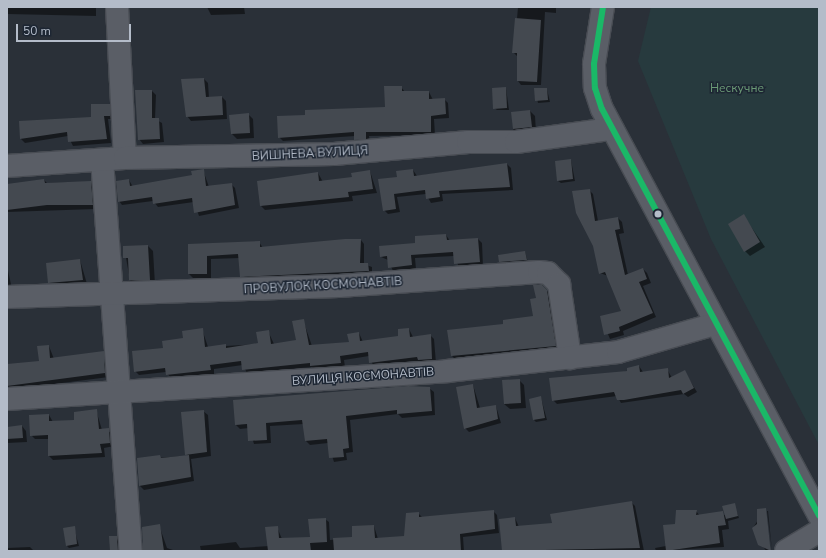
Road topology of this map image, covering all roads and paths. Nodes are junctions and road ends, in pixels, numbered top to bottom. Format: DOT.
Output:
graph roads {
  1 [pos="117,7"];
  2 [pos="603,7"];
  3 [pos="611,129"];
  4 [pos="125,158"];
  5 [pos="102,160"];
  6 [pos="7,166"];
  7 [pos="113,294"];
  8 [pos="7,297"];
  9 [pos="715,324"];
  10 [pos="570,358"];
  11 [pos="120,391"];
  12 [pos="7,399"];
  13 [pos="819,516"];
  14 [pos="819,531"];
  15 [pos="131,551"];
  16 [pos="786,551"];
  1 -- 4 [label="street"];
  2 -- 3 [label="street"];
  3 -- 4 [label="street, ВИШНЕВА ВУЛИЦЯ"];
  3 -- 9 [label="street"];
  4 -- 5 [label="street, ВИШНЕВА ВУЛИЦЯ"];
  5 -- 6 [label="street, ВИШНЕВА ВУЛИЦЯ"];
  5 -- 7 [label="street"];
  7 -- 8 [label="street, ПРОВУЛОК КОСМОНАВТІВ"];
  7 -- 10 [label="street, ПРОВУЛОК КОСМОНАВТІВ"];
  7 -- 11 [label="street"];
  9 -- 10 [label="street, ВУЛИЦЯ КОСМОНАВТІВ"];
  9 -- 13 [label="street"];
  10 -- 11 [label="street, ВУЛИЦЯ КОСМОНАВТІВ"];
  11 -- 12 [label="street, ВУЛИЦЯ КОСМОНАВТІВ"];
  11 -- 15 [label="street"];
  14 -- 16 [label="street"];
}
